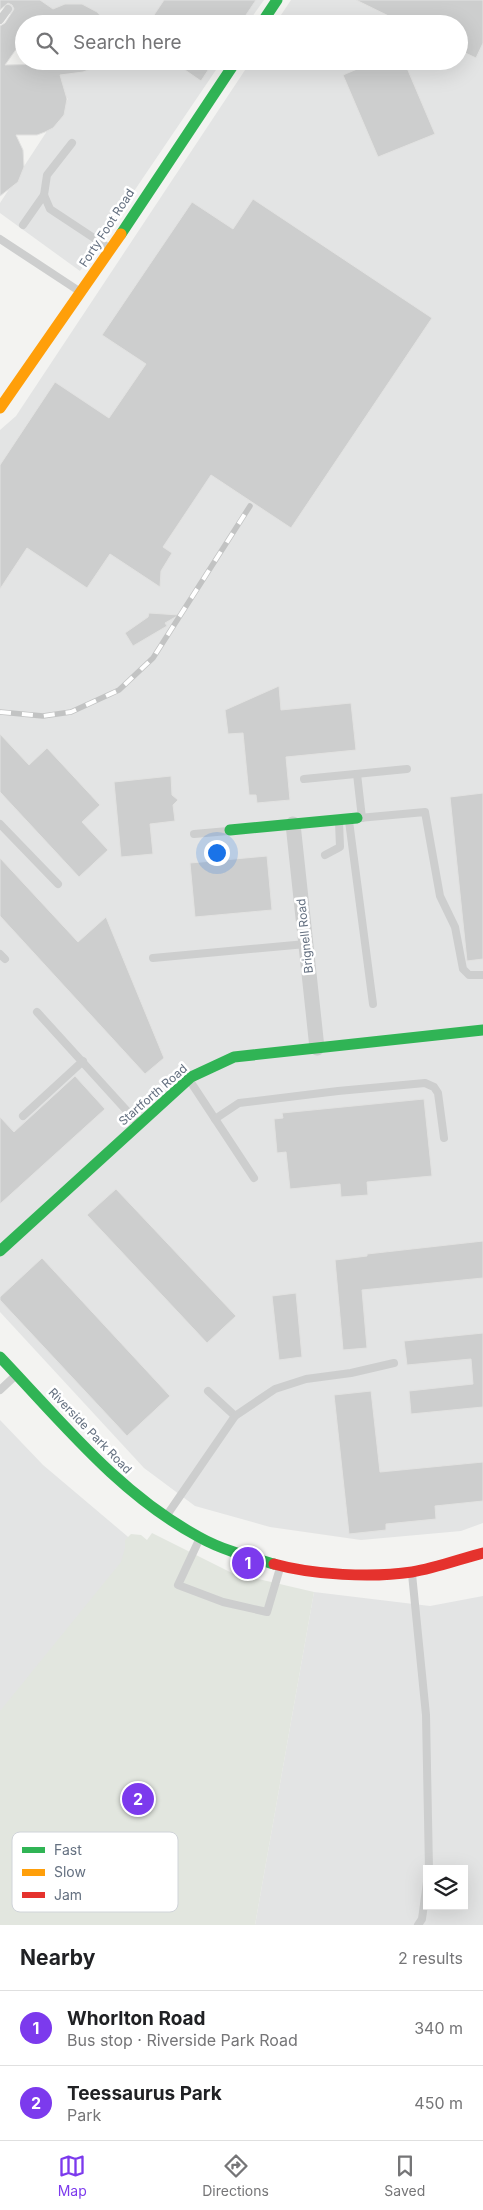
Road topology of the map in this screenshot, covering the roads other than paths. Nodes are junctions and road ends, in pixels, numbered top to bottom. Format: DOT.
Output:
graph roads {
  1 [pos="277,0"];
  2 [pos="8,9"];
  3 [pos="267,15"];
  4 [pos="0,20"];
  5 [pos="230,70"];
  6 [pos="72,143"];
  7 [pos="44,195"];
  8 [pos="23,225"];
  9 [pos="0,240"];
  10 [pos="109,248"];
  11 [pos="81,293"];
  12 [pos="0,408"];
  13 [pos="407,769"];
  14 [pos="357,774"];
  15 [pos="304,779"];
  16 [pos="352,818"];
  17 [pos="0,824"];
  18 [pos="293,824"];
  19 [pos="230,830"];
  20 [pos="194,834"];
  21 [pos="325,855"];
  22 [pos="58,884"];
  23 [pos="306,944"];
  24 [pos="153,958"];
  25 [pos="483,975"];
  26 [pos="373,1004"];
  27 [pos="37,1012"];
  28 [pos="483,1030"];
  29 [pos="317,1048"];
  30 [pos="83,1061"];
  31 [pos="189,1080"];
  32 [pos="23,1116"];
  33 [pos="214,1118"];
  34 [pos="140,1125"];
  35 [pos="444,1138"];
  36 [pos="254,1178"];
  37 [pos="0,1250"];
  38 [pos="0,1357"];
  39 [pos="394,1364"];
  40 [pos="16,1374"];
  41 [pos="0,1390"];
  42 [pos="208,1391"];
  43 [pos="235,1416"];
  44 [pos="166,1517"];
  45 [pos="200,1538"];
  46 [pos="483,1553"];
  47 [pos="281,1566"];
  48 [pos="412,1572"];
  49 [pos="428,1865"];
  50 [pos="423,1910"];
  51 [pos="418,1925"];
  1 -- 3 [label="street"];
  2 -- 4 [label="lane"];
  5 -- 10 [label="street, Forty Foot Road"];
  6 -- 7 [label="lane"];
  7 -- 8 [label="lane"];
  7 -- 10 [label="lane"];
  9 -- 11 [label="lane"];
  10 -- 11 [label="street, Forty Foot Road"];
  11 -- 12 [label="street, Forty Foot Road"];
  13 -- 14 [label="lane"];
  14 -- 15 [label="lane"];
  14 -- 16 [label="lane"];
  16 -- 18 [label="street"];
  16 -- 21 [label="lane"];
  16 -- 25 [label="lane"];
  16 -- 26 [label="lane"];
  17 -- 22 [label="lane"];
  18 -- 19 [label="street"];
  18 -- 23 [label="street, Brignell Road"];
  19 -- 20 [label="lane"];
  23 -- 24 [label="lane"];
  23 -- 29 [label="street, Brignell Road"];
  27 -- 30 [label="lane"];
  28 -- 29 [label="street, Startforth Road"];
  29 -- 31 [label="street, Startforth Road"];
  30 -- 32 [label="lane"];
  30 -- 34 [label="lane"];
  31 -- 33 [label="lane"];
  31 -- 34 [label="street, Startforth Road"];
  33 -- 35 [label="lane"];
  33 -- 36 [label="lane"];
  34 -- 37 [label="street, Startforth Road"];
  38 -- 40 [label="street, Riverside Park Road"];
  39 -- 43 [label="lane"];
  40 -- 41 [label="lane"];
  40 -- 44 [label="street, Riverside Park Road"];
  42 -- 43 [label="lane"];
  43 -- 44 [label="lane"];
  44 -- 45 [label="street, Riverside Park Road"];
  45 -- 47 [label="street, Riverside Park Road"];
  45 -- 47 [label="lane"];
  46 -- 48 [label="street, Riverside Park Road"];
  47 -- 48 [label="street, Riverside Park Road"];
  48 -- 49 [label="lane"];
  50 -- 51 [label="lane"];
}
